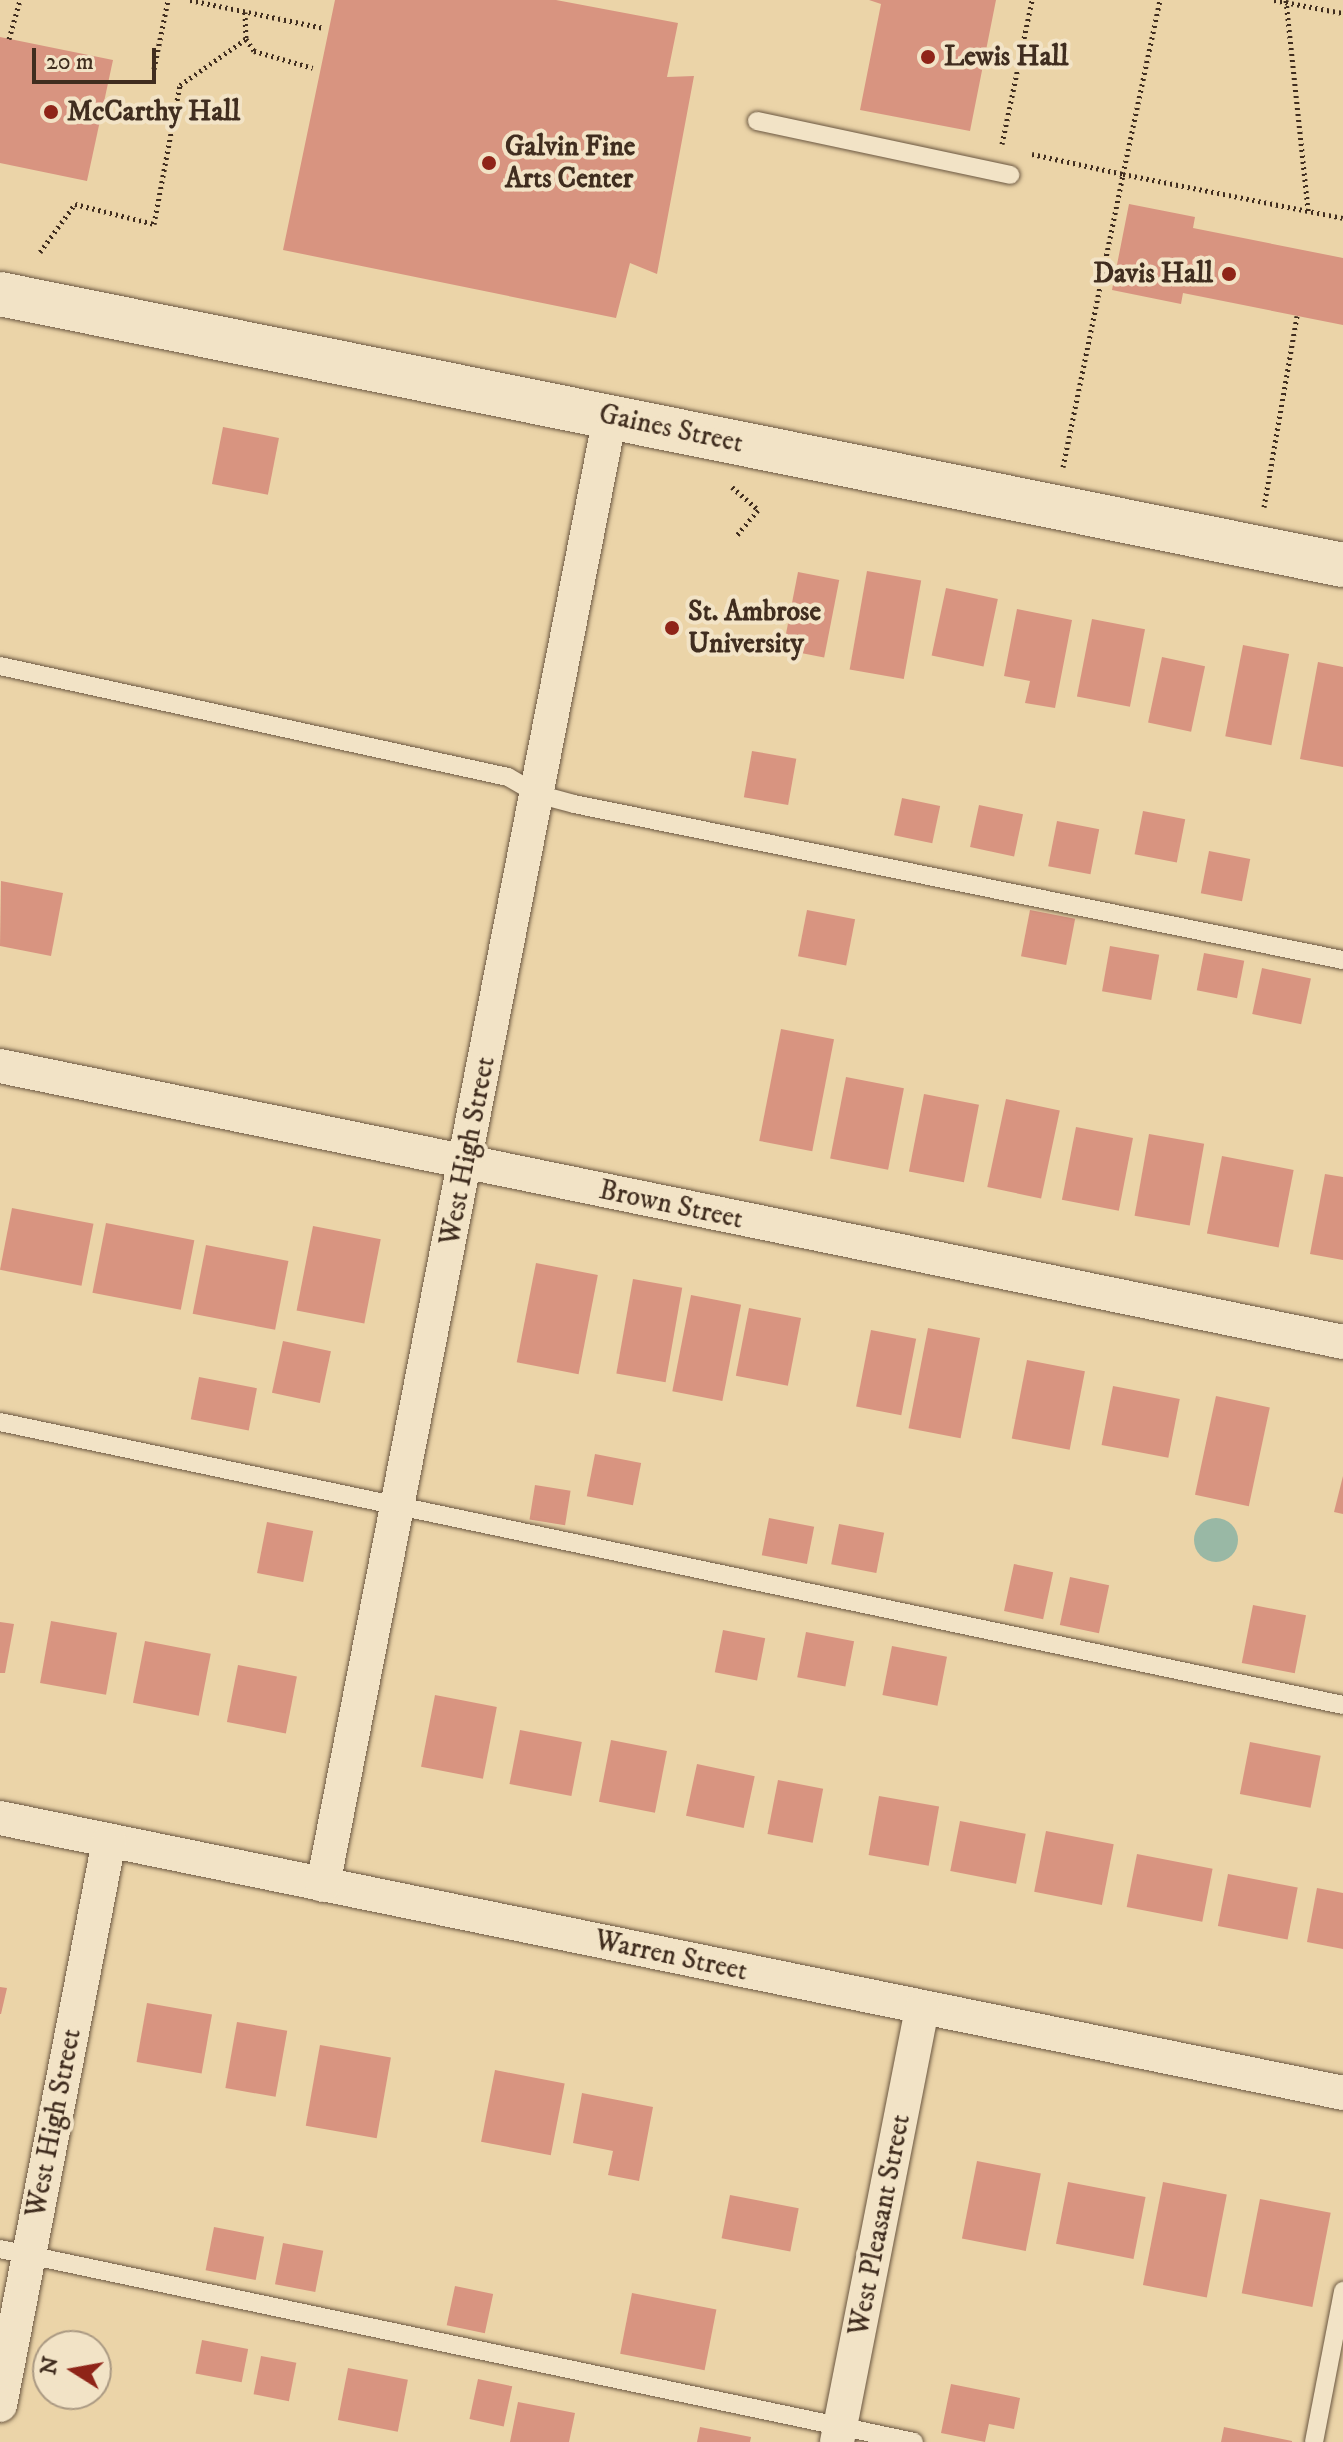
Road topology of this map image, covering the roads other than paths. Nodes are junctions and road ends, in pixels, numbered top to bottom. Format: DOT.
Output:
graph roads {
  1 [pos="757,121"];
  2 [pos="1010,175"];
  3 [pos="0,294"];
  4 [pos="610,417"];
  5 [pos="1343,565"];
  6 [pos="0,666"];
  7 [pos="537,794"];
  8 [pos="1343,960"];
  9 [pos="0,1066"];
  10 [pos="466,1162"];
  11 [pos="1343,1342"];
  12 [pos="0,1422"];
  13 [pos="398,1506"];
  14 [pos="1343,1705"];
  15 [pos="0,1818"];
  16 [pos="109,1841"];
  17 [pos="323,1885"];
  18 [pos="922,2007"];
  19 [pos="1343,2093"];
  20 [pos="14,2252"];
  21 [pos="1343,2291"];
  22 [pos="0,2405"];
  23 [pos="838,2434"];
  24 [pos="914,2442"];
  25 [pos="1314,2442"];
  1 -- 2 [label="lane"];
  3 -- 4 [label="street, Gaines Street"];
  4 -- 5 [label="street, Gaines Street"];
  4 -- 7 [label="street, West High Street"];
  6 -- 7 [label="lane"];
  7 -- 8 [label="lane"];
  7 -- 10 [label="street, West High Street"];
  9 -- 10 [label="street, Brown Street"];
  10 -- 11 [label="street, Brown Street"];
  10 -- 13 [label="street, West High Street"];
  12 -- 13 [label="lane"];
  13 -- 14 [label="lane"];
  13 -- 17 [label="street, West High Street"];
  15 -- 16 [label="street, Warren Street"];
  16 -- 17 [label="street, Warren Street"];
  16 -- 20 [label="street, West High Street"];
  17 -- 18 [label="street, Warren Street"];
  18 -- 19 [label="street, Warren Street"];
  18 -- 23 [label="street, West Pleasant Street"];
  20 -- 22 [label="street, West High Street"];
  20 -- 23 [label="lane"];
  21 -- 25 [label="lane"];
  23 -- 24 [label="lane"];
}
